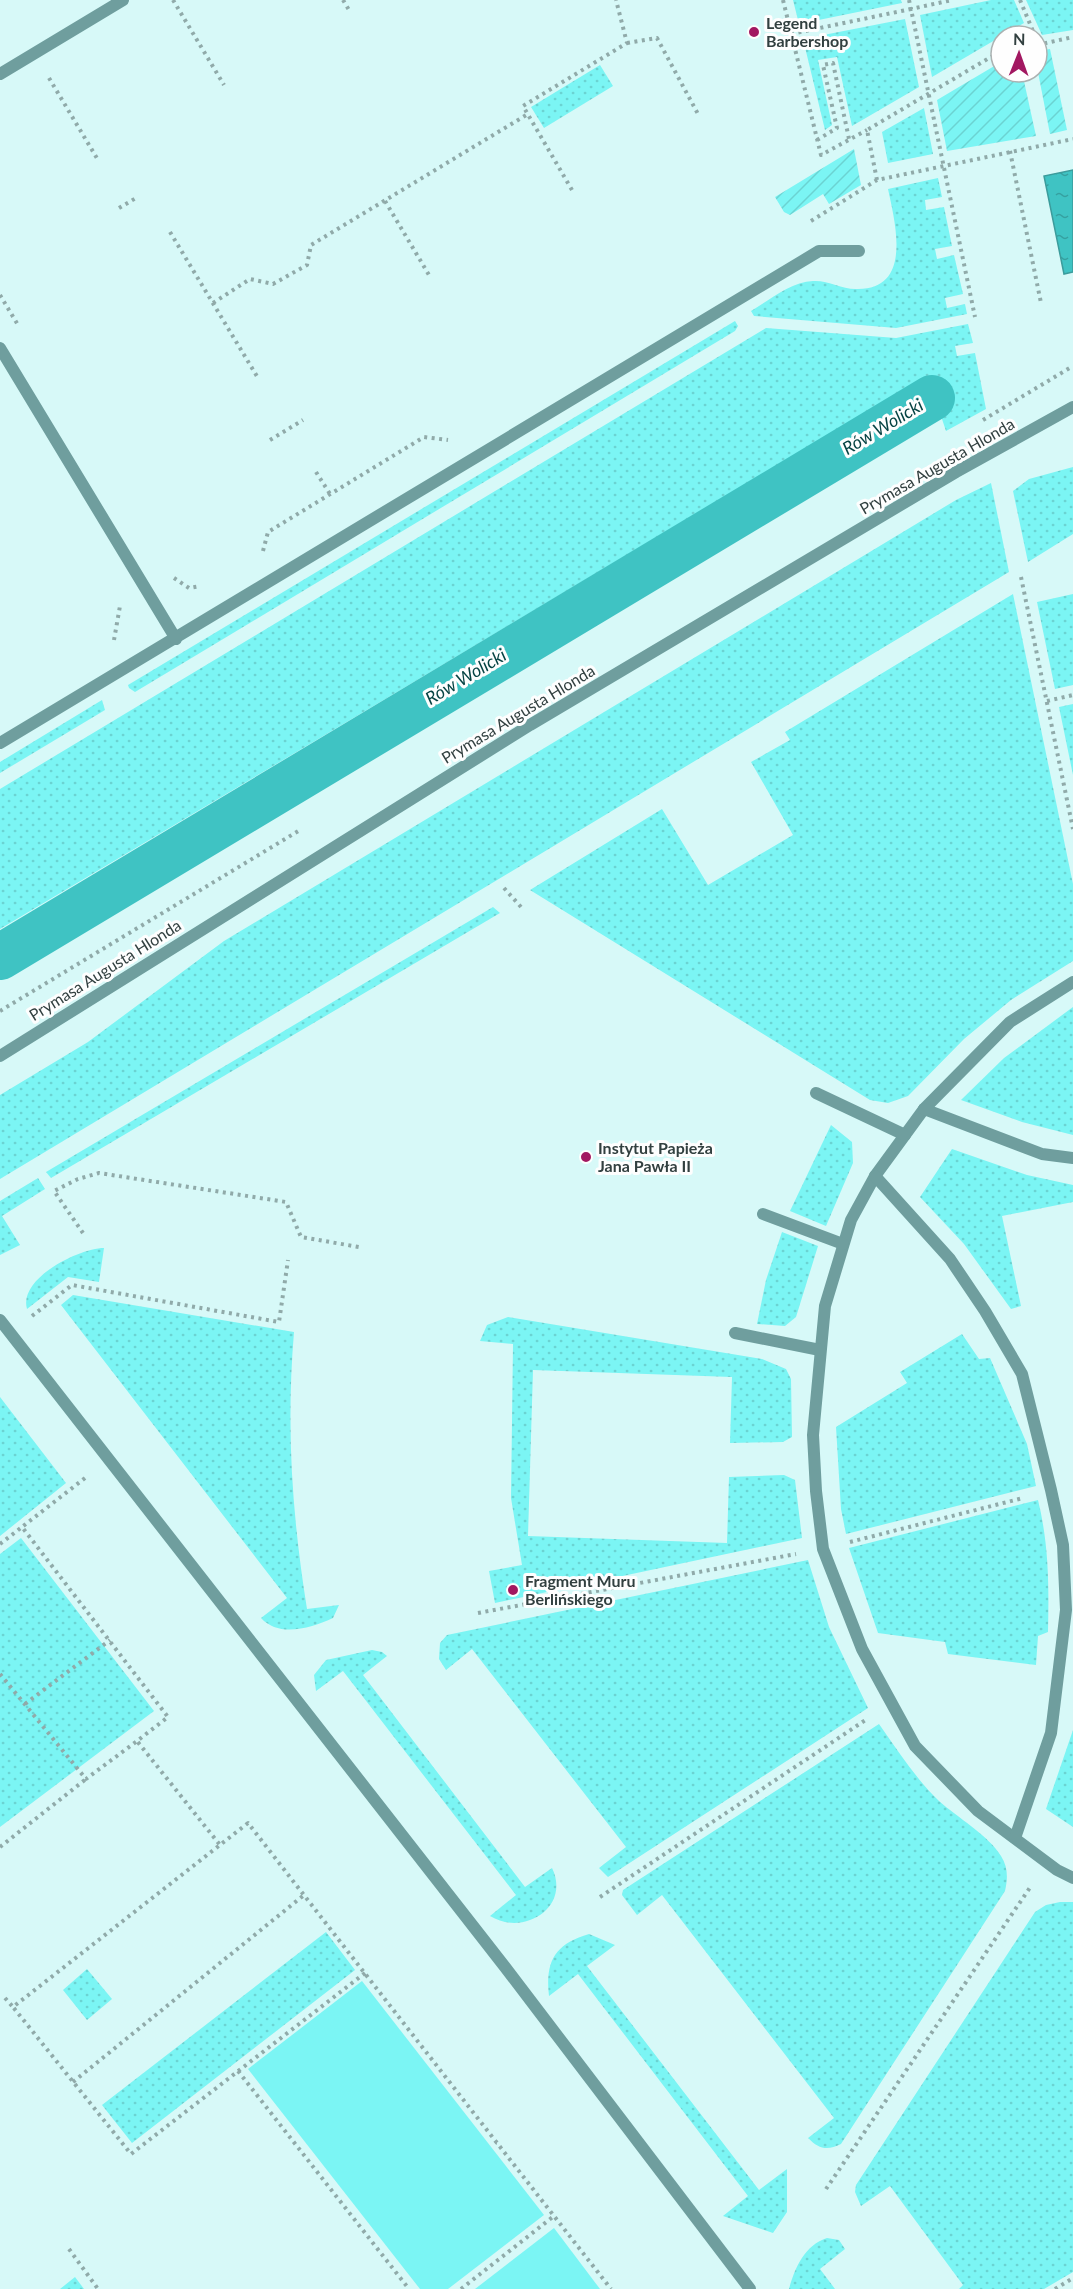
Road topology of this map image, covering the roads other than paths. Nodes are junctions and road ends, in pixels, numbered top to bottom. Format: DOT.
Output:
graph roads {
  1 [pos="123,0"];
  2 [pos="0,74"];
  3 [pos="859,251"];
  4 [pos="0,348"];
  5 [pos="1069,412"];
  6 [pos="176,639"];
  7 [pos="0,744"];
  8 [pos="1073,982"];
  9 [pos="0,1056"];
  10 [pos="816,1093"];
  11 [pos="924,1109"];
  12 [pos="905,1135"];
  13 [pos="1073,1158"];
  14 [pos="875,1176"];
  15 [pos="763,1214"];
  16 [pos="843,1244"];
  17 [pos="0,1320"];
  18 [pos="735,1333"];
  19 [pos="820,1350"];
  20 [pos="1015,1838"];
  21 [pos="1073,1878"];
  22 [pos="750,2289"];
  1 -- 2 [label="street"];
  3 -- 6 [label="street"];
  4 -- 6 [label="street"];
  5 -- 9 [label="street, Prymasa Augusta Hlonda"];
  6 -- 7 [label="street"];
  8 -- 11 [label="street"];
  10 -- 12 [label="street"];
  11 -- 12 [label="street"];
  11 -- 13 [label="street"];
  12 -- 14 [label="street"];
  14 -- 16 [label="street"];
  14 -- 20 [label="street"];
  15 -- 16 [label="street"];
  16 -- 19 [label="street"];
  17 -- 22 [label="street"];
  18 -- 19 [label="street"];
  19 -- 20 [label="street"];
  20 -- 21 [label="street"];
}
